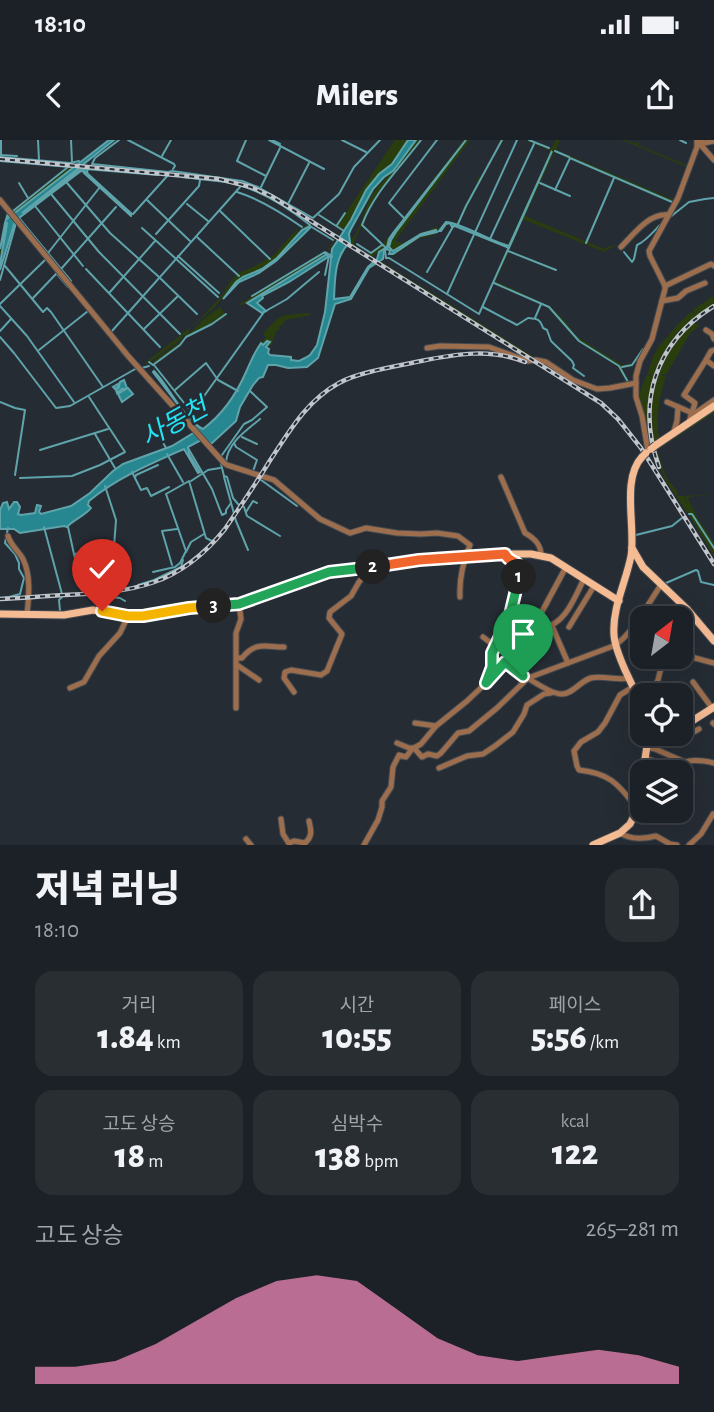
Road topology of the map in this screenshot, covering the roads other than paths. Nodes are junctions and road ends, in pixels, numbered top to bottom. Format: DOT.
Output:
graph roads {
  1 [pos="714,141"];
  2 [pos="699,142"];
  3 [pos="714,160"];
  4 [pos="0,200"];
  5 [pos="668,215"];
  6 [pos="621,247"];
  7 [pos="714,266"];
  8 [pos="705,283"];
  9 [pos="665,286"];
  10 [pos="662,301"];
  11 [pos="706,330"];
  12 [pos="714,339"];
  13 [pos="427,348"];
  14 [pos="714,350"];
  15 [pos="706,360"];
  16 [pos="714,366"];
  17 [pos="636,383"];
  18 [pos="714,400"];
  19 [pos="667,402"];
  20 [pos="714,406"];
  21 [pos="678,407"];
  22 [pos="690,417"];
  23 [pos="673,434"];
  24 [pos="648,451"];
  25 [pos="501,477"];
  26 [pos="8,536"];
  27 [pos="632,547"];
  28 [pos="505,554"];
  29 [pos="541,555"];
  30 [pos="464,556"];
  31 [pos="371,567"];
  32 [pos="566,567"];
  33 [pos="584,579"];
  34 [pos="661,585"];
  35 [pos="594,586"];
  36 [pos="460,597"];
  37 [pos="619,601"];
  38 [pos="239,604"];
  39 [pos="0,614"];
  40 [pos="27,614"];
  41 [pos="128,616"];
  42 [pos="552,626"];
  43 [pos="569,627"];
  44 [pos="483,637"];
  45 [pos="714,640"];
  46 [pos="616,645"];
  47 [pos="495,646"];
  48 [pos="284,647"];
  49 [pos="693,657"];
  50 [pos="237,662"];
  51 [pos="568,663"];
  52 [pos="714,663"];
  53 [pos="528,678"];
  54 [pos="259,680"];
  55 [pos="693,682"];
  56 [pos="486,683"];
  57 [pos="631,683"];
  58 [pos="630,684"];
  59 [pos="70,688"];
  60 [pos="294,692"];
  61 [pos="555,693"];
  62 [pos="713,707"];
  63 [pos="236,708"];
  64 [pos="695,720"];
  65 [pos="415,723"];
  66 [pos="436,726"];
  67 [pos="699,729"];
  68 [pos="693,732"];
  69 [pos="397,743"];
  70 [pos="647,747"];
  71 [pos="413,749"];
  72 [pos="645,758"];
  73 [pos="651,760"];
  74 [pos="714,763"];
  75 [pos="439,768"];
  76 [pos="630,800"];
  77 [pos="713,814"];
  78 [pos="281,819"];
  79 [pos="309,821"];
  80 [pos="630,823"];
  81 [pos="621,833"];
  82 [pos="629,837"];
  83 [pos="289,844"];
  84 [pos="364,845"];
  85 [pos="593,845"];
  86 [pos="626,845"];
  87 [pos="677,845"];
  88 [pos="689,845"];
  1 -- 2 [label="street"];
  2 -- 3 [label="street"];
  2 -- 5 [label="street"];
  4 -- 30 [label="street"];
  5 -- 6 [label="street"];
  5 -- 9 [label="street"];
  7 -- 9 [label="street"];
  8 -- 10 [label="street"];
  9 -- 10 [label="street"];
  10 -- 17 [label="street"];
  11 -- 12 [label="street"];
  13 -- 17 [label="street"];
  14 -- 15 [label="street"];
  15 -- 16 [label="street"];
  15 -- 22 [label="street"];
  17 -- 24 [label="street"];
  18 -- 22 [label="street"];
  19 -- 21 [label="street"];
  20 -- 22 [label="main road"];
  21 -- 22 [label="street"];
  21 -- 23 [label="street"];
  22 -- 23 [label="main road"];
  23 -- 24 [label="main road"];
  24 -- 27 [label="main road"];
  25 -- 29 [label="street"];
  26 -- 40 [label="street"];
  27 -- 34 [label="main road"];
  27 -- 37 [label="main road"];
  28 -- 29 [label="main road"];
  28 -- 30 [label="main road"];
  28 -- 47 [label="street"];
  29 -- 32 [label="main road"];
  30 -- 31 [label="main road"];
  30 -- 36 [label="street"];
  31 -- 38 [label="main road"];
  31 -- 60 [label="street"];
  32 -- 33 [label="main road"];
  32 -- 42 [label="street"];
  33 -- 35 [label="main road"];
  33 -- 42 [label="street"];
  34 -- 45 [label="main road"];
  34 -- 46 [label="street"];
  35 -- 37 [label="main road"];
  35 -- 43 [label="street"];
  37 -- 46 [label="main road"];
  38 -- 41 [label="main road"];
  38 -- 50 [label="street"];
  39 -- 40 [label="main road"];
  40 -- 41 [label="main road"];
  41 -- 59 [label="street"];
  42 -- 51 [label="street"];
  44 -- 47 [label="street"];
  46 -- 51 [label="street"];
  46 -- 57 [label="main road"];
  47 -- 56 [label="street"];
  48 -- 50 [label="street"];
  49 -- 52 [label="street"];
  50 -- 54 [label="street"];
  50 -- 63 [label="street"];
  51 -- 53 [label="street"];
  53 -- 56 [label="street"];
  53 -- 61 [label="street"];
  53 -- 71 [label="street"];
  55 -- 62 [label="street"];
  56 -- 66 [label="street"];
  57 -- 61 [label="street"];
  58 -- 76 [label="street"];
  61 -- 75 [label="street"];
  62 -- 64 [label="main road"];
  65 -- 66 [label="street"];
  66 -- 71 [label="street"];
  67 -- 68 [label="street"];
  69 -- 71 [label="street"];
  70 -- 72 [label="main road"];
  70 -- 74 [label="street"];
  71 -- 84 [label="street"];
  72 -- 73 [label="street"];
  77 -- 88 [label="street"];
  78 -- 83 [label="street"];
  79 -- 83 [label="street"];
  80 -- 81 [label="main road"];
  81 -- 82 [label="street"];
  81 -- 85 [label="main road"];
  82 -- 86 [label="street"];
  82 -- 87 [label="street"];
}
